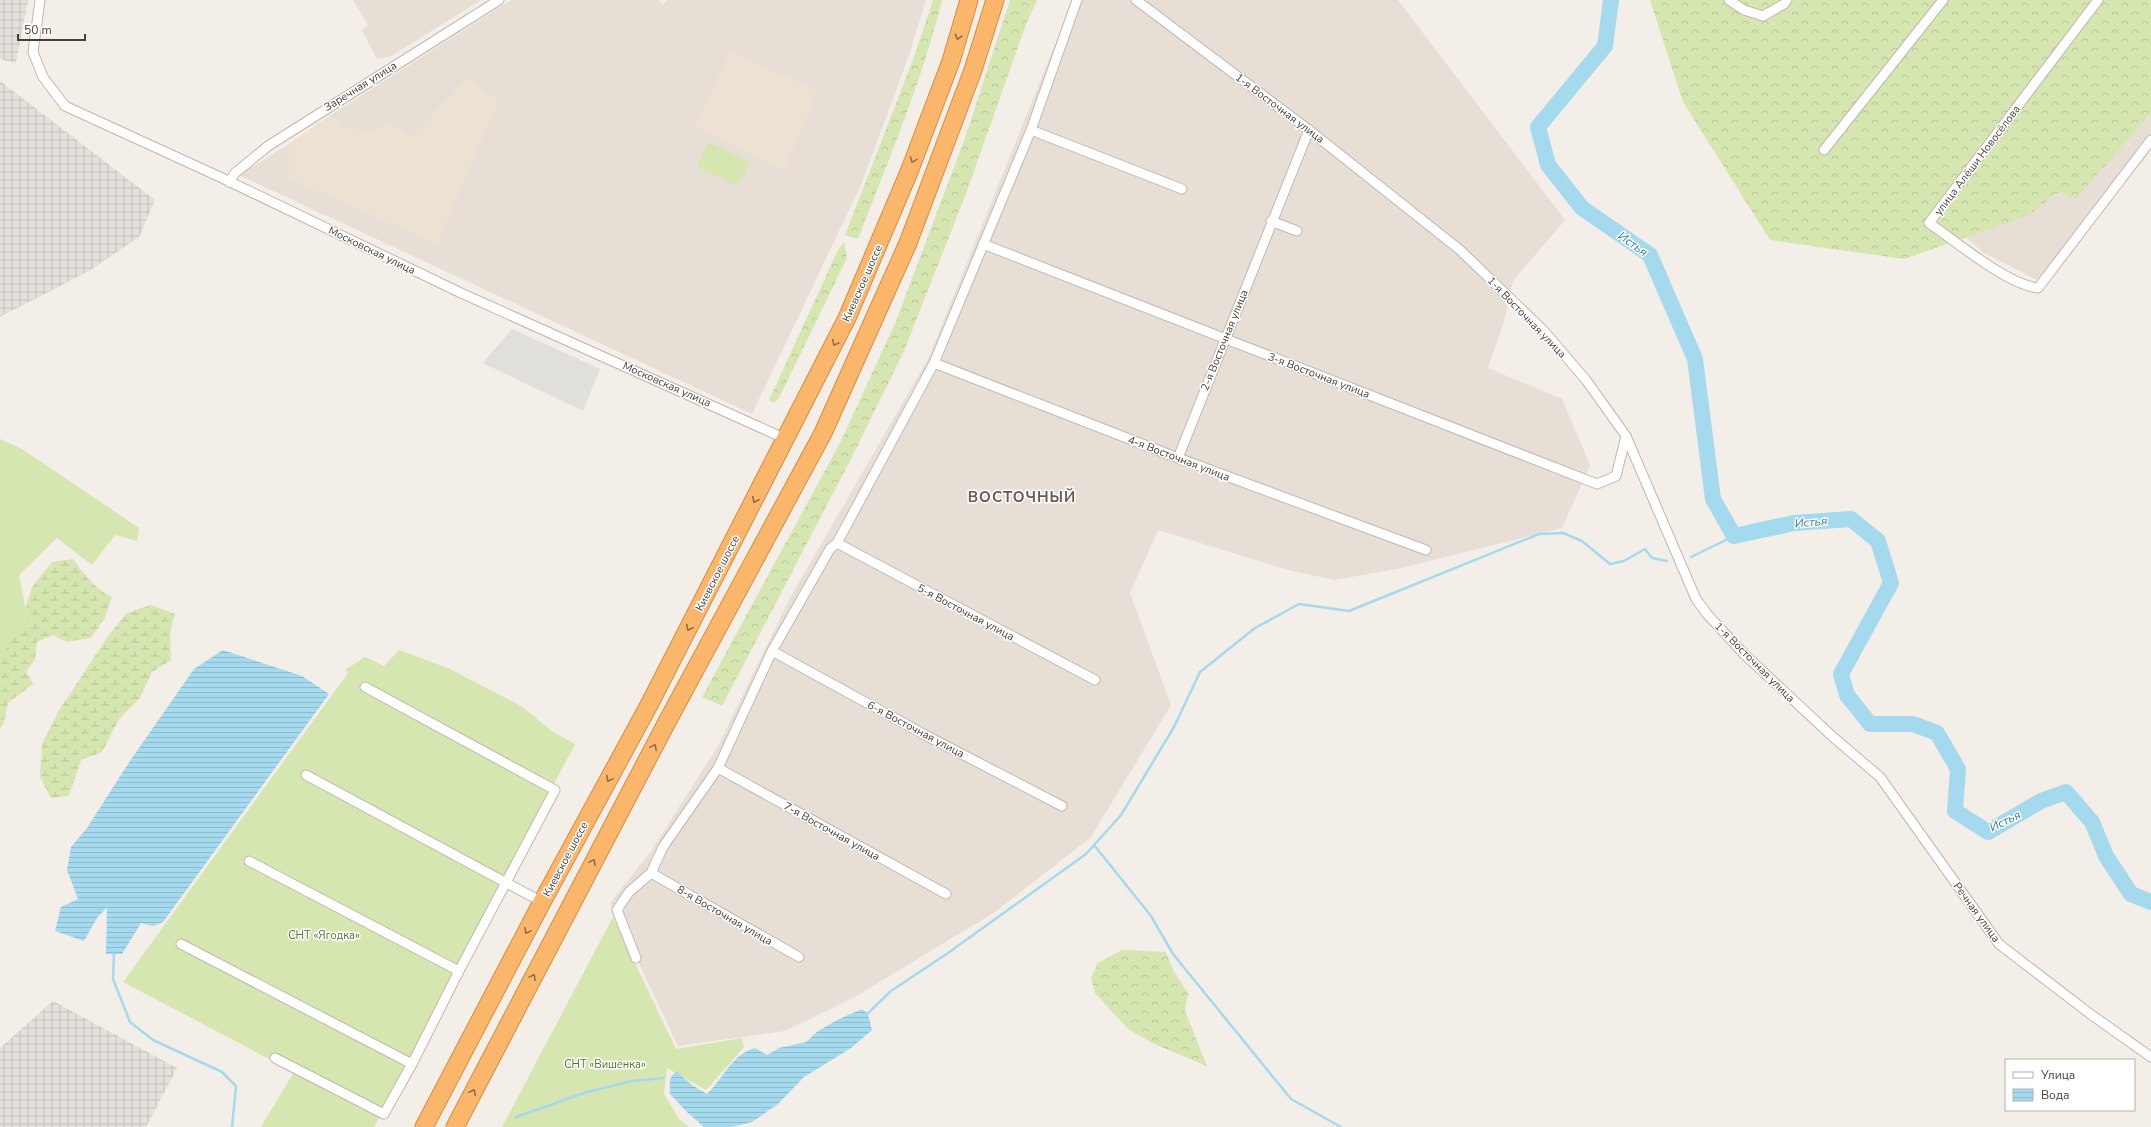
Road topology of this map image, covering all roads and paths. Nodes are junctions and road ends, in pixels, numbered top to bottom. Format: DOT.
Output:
graph roads {
  1 [pos="40,0"];
  2 [pos="499,0"];
  3 [pos="969,0"];
  4 [pos="995,0"];
  5 [pos="1077,0"];
  6 [pos="1136,0"];
  7 [pos="1787,0"];
  8 [pos="1943,0"];
  9 [pos="2098,0"];
  10 [pos="1730,1"];
  11 [pos="1031,130"];
  12 [pos="1309,130"];
  13 [pos="2151,140"];
  14 [pos="1824,150"];
  15 [pos="229,182"];
  16 [pos="1182,189"];
  17 [pos="1271,221"];
  18 [pos="1297,231"];
  19 [pos="983,244"];
  20 [pos="875,254"];
  21 [pos="900,262"];
  22 [pos="1226,338"];
  23 [pos="934,363"];
  24 [pos="1626,436"];
  25 [pos="786,439"];
  26 [pos="1178,458"];
  27 [pos="837,543"];
  28 [pos="1426,550"];
  29 [pos="772,651"];
  30 [pos="1095,680"];
  31 [pos="365,688"];
  32 [pos="1833,737"];
  33 [pos="718,768"];
  34 [pos="306,775"];
  35 [pos="1062,806"];
  36 [pos="249,861"];
  37 [pos="651,873"];
  38 [pos="506,883"];
  39 [pos="946,894"];
  40 [pos="542,902"];
  41 [pos="182,944"];
  42 [pos="799,957"];
  43 [pos="636,958"];
  44 [pos="459,971"];
  45 [pos="2151,1057"];
  46 [pos="275,1058"];
  47 [pos="412,1064"];
  48 [pos="424,1127"];
  49 [pos="455,1127"];
  1 -- 15 [label="street, Московская улица"];
  2 -- 15 [label="street, Заречная улица"];
  3 -- 20 [label="highway, Киевское шоссе, one-way"];
  4 -- 21 [label="highway"];
  5 -- 11 [label="street"];
  6 -- 12 [label="street, 1-я Восточная улица"];
  7 -- 10 [label="street"];
  8 -- 14 [label="street"];
  9 -- 13 [label="street, улица Алёши Новосёлова"];
  11 -- 16 [label="street"];
  11 -- 19 [label="street"];
  12 -- 17 [label="street, 2-я Восточная улица"];
  12 -- 24 [label="street, 1-я Восточная улица"];
  15 -- 25 [label="street, Московская улица"];
  17 -- 18 [label="street"];
  17 -- 22 [label="street, 2-я Восточная улица"];
  19 -- 22 [label="street, 3-я Восточная улица"];
  19 -- 23 [label="street"];
  20 -- 21 [label="highway"];
  20 -- 25 [label="highway, Киевское шоссе, one-way"];
  49 -- 21 [label="highway, one-way"];
  22 -- 24 [label="street, 3-я Восточная улица"];
  22 -- 26 [label="street, 2-я Восточная улица"];
  23 -- 26 [label="street, 4-я Восточная улица"];
  23 -- 27 [label="street"];
  24 -- 32 [label="street, 1-я Восточная улица"];
  25 -- 40 [label="highway, Киевское шоссе, one-way"];
  26 -- 28 [label="street, 4-я Восточная улица"];
  27 -- 29 [label="street"];
  27 -- 30 [label="street, 5-я Восточная улица"];
  29 -- 33 [label="street"];
  29 -- 35 [label="street, 6-я Восточная улица"];
  31 -- 38 [label="street"];
  32 -- 45 [label="street, Речная улица"];
  33 -- 37 [label="street"];
  33 -- 39 [label="street, 7-я Восточная улица"];
  34 -- 38 [label="street"];
  36 -- 44 [label="street"];
  37 -- 42 [label="street, 8-я Восточная улица"];
  37 -- 43 [label="street"];
  38 -- 40 [label="street"];
  38 -- 44 [label="street"];
  40 -- 48 [label="highway, Киевское шоссе, one-way"];
  41 -- 47 [label="street"];
  44 -- 47 [label="street"];
  46 -- 47 [label="street"];
}
